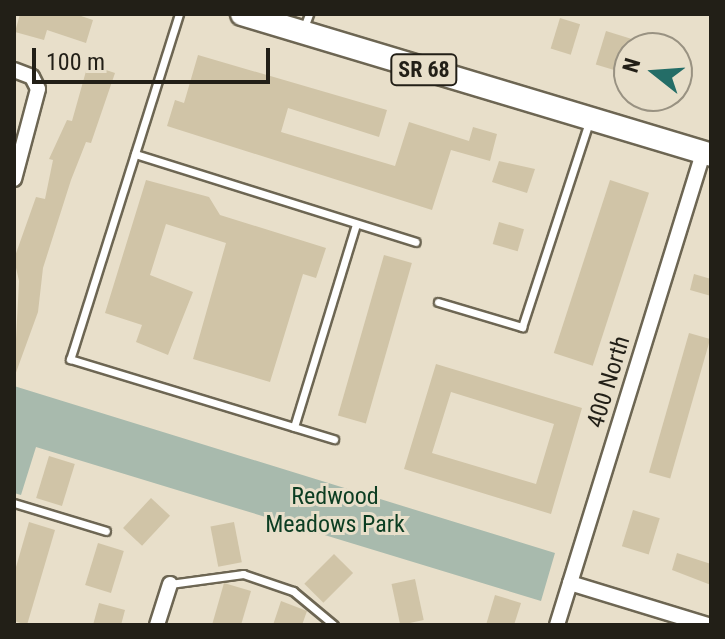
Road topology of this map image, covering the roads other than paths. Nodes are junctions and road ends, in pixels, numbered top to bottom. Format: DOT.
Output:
graph roads {
  1 [pos="179,14"];
  2 [pos="242,14"];
  3 [pos="306,23"];
  4 [pos="14,70"];
  5 [pos="589,119"];
  6 [pos="135,154"];
  7 [pos="707,154"];
  8 [pos="14,179"];
  9 [pos="356,224"];
  10 [pos="416,242"];
  11 [pos="438,302"];
  12 [pos="294,427"];
  13 [pos="334,439"];
  14 [pos="14,503"];
  15 [pos="106,531"];
  16 [pos="570,583"];
  17 [pos="170,584"];
  18 [pos="157,625"];
  19 [pos="334,625"];
  20 [pos="557,625"];
  21 [pos="707,625"];
  1 -- 6 [label="lane"];
  2 -- 3 [label="main road, SR 68"];
  3 -- 5 [label="main road, SR 68"];
  4 -- 8 [label="street"];
  5 -- 7 [label="main road, SR 68"];
  5 -- 11 [label="lane"];
  6 -- 9 [label="lane"];
  6 -- 12 [label="lane"];
  7 -- 16 [label="street, 400 North"];
  9 -- 10 [label="lane"];
  9 -- 12 [label="lane"];
  12 -- 13 [label="lane"];
  14 -- 15 [label="lane"];
  16 -- 20 [label="street, 400 North"];
  16 -- 21 [label="street"];
  17 -- 18 [label="street"];
  17 -- 19 [label="lane"];
}
